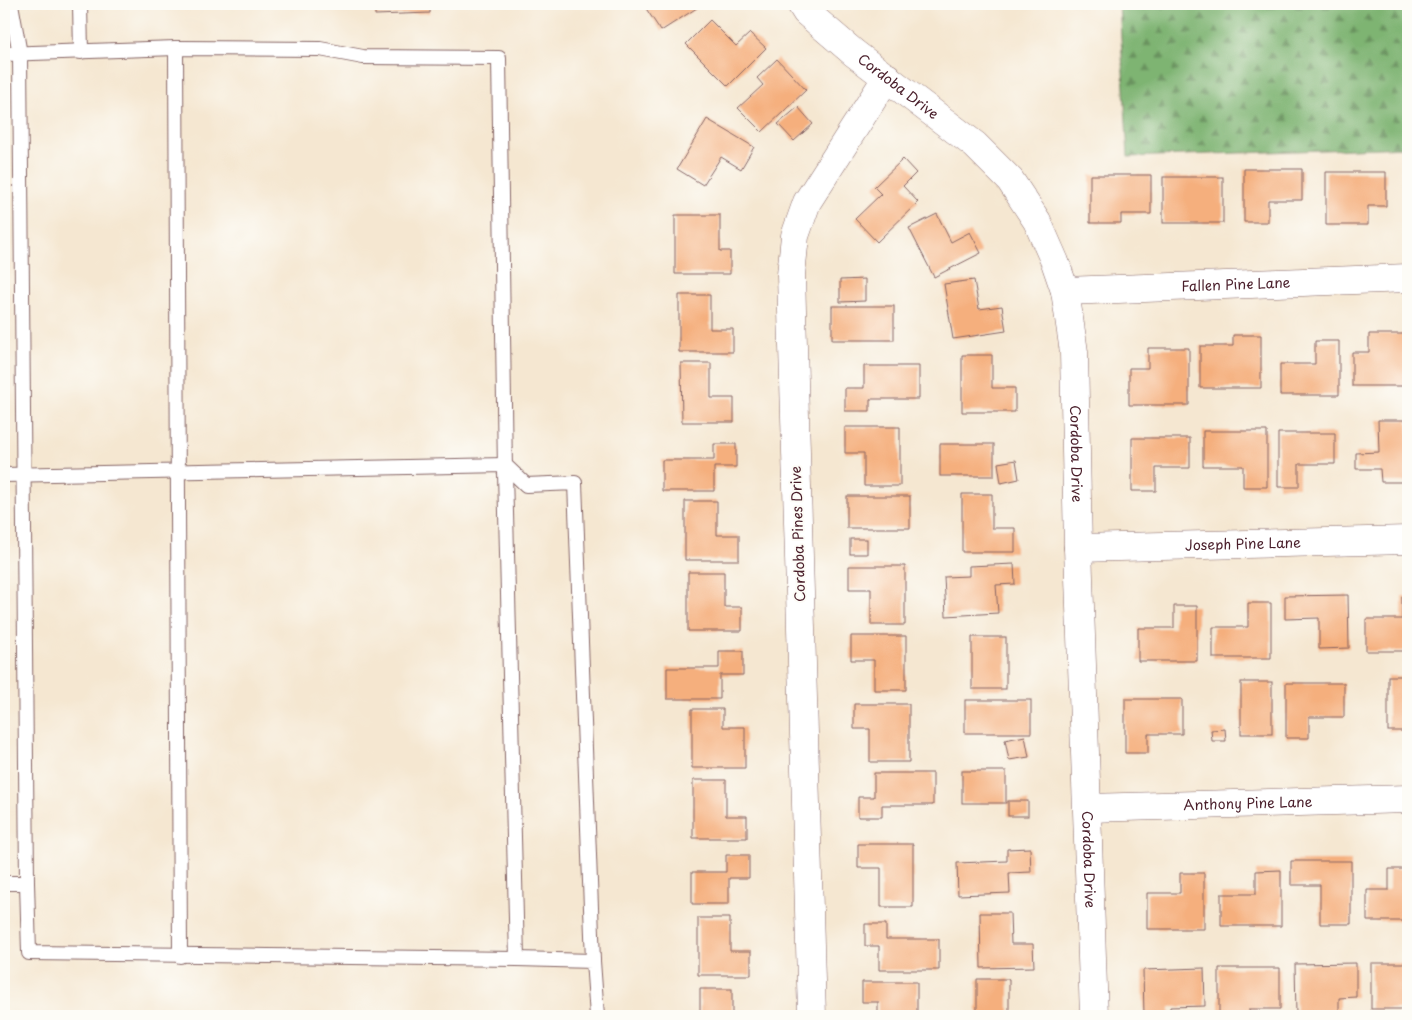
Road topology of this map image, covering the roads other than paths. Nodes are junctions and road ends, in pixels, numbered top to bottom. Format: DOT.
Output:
graph roads {
  1 [pos="11,4"];
  2 [pos="80,4"];
  3 [pos="801,4"];
  4 [pos="176,48"];
  5 [pos="81,52"];
  6 [pos="4,54"];
  7 [pos="20,54"];
  8 [pos="886,77"];
  9 [pos="1408,278"];
  10 [pos="1065,291"];
  11 [pos="505,464"];
  12 [pos="178,472"];
  13 [pos="24,474"];
  14 [pos="4,475"];
  15 [pos="1408,540"];
  16 [pos="1078,548"];
  17 [pos="1408,799"];
  18 [pos="1088,808"];
  19 [pos="4,883"];
  20 [pos="27,883"];
  21 [pos="180,956"];
  22 [pos="517,959"];
  23 [pos="593,961"];
  24 [pos="597,1016"];
  25 [pos="812,1016"];
  26 [pos="1094,1016"];
  1 -- 7 [label="lane"];
  2 -- 5 [label="lane"];
  3 -- 8 [label="street, Cordoba Drive"];
  4 -- 5 [label="lane"];
  4 -- 11 [label="lane"];
  4 -- 12 [label="lane"];
  5 -- 7 [label="lane"];
  6 -- 7 [label="lane"];
  7 -- 13 [label="lane"];
  8 -- 10 [label="street, Cordoba Drive"];
  8 -- 25 [label="street, Cordoba Pines Drive"];
  9 -- 10 [label="street, Fallen Pine Lane"];
  10 -- 16 [label="street, Cordoba Drive"];
  11 -- 12 [label="lane"];
  11 -- 22 [label="lane"];
  11 -- 23 [label="lane"];
  12 -- 13 [label="lane"];
  12 -- 21 [label="lane"];
  13 -- 14 [label="lane"];
  13 -- 20 [label="lane"];
  15 -- 16 [label="street, Joseph Pine Lane"];
  16 -- 18 [label="street, Cordoba Drive"];
  17 -- 18 [label="street, Anthony Pine Lane"];
  18 -- 26 [label="street, Cordoba Drive"];
  19 -- 20 [label="lane"];
  20 -- 21 [label="lane"];
  21 -- 22 [label="lane"];
  22 -- 23 [label="lane"];
  23 -- 24 [label="lane"];
}
